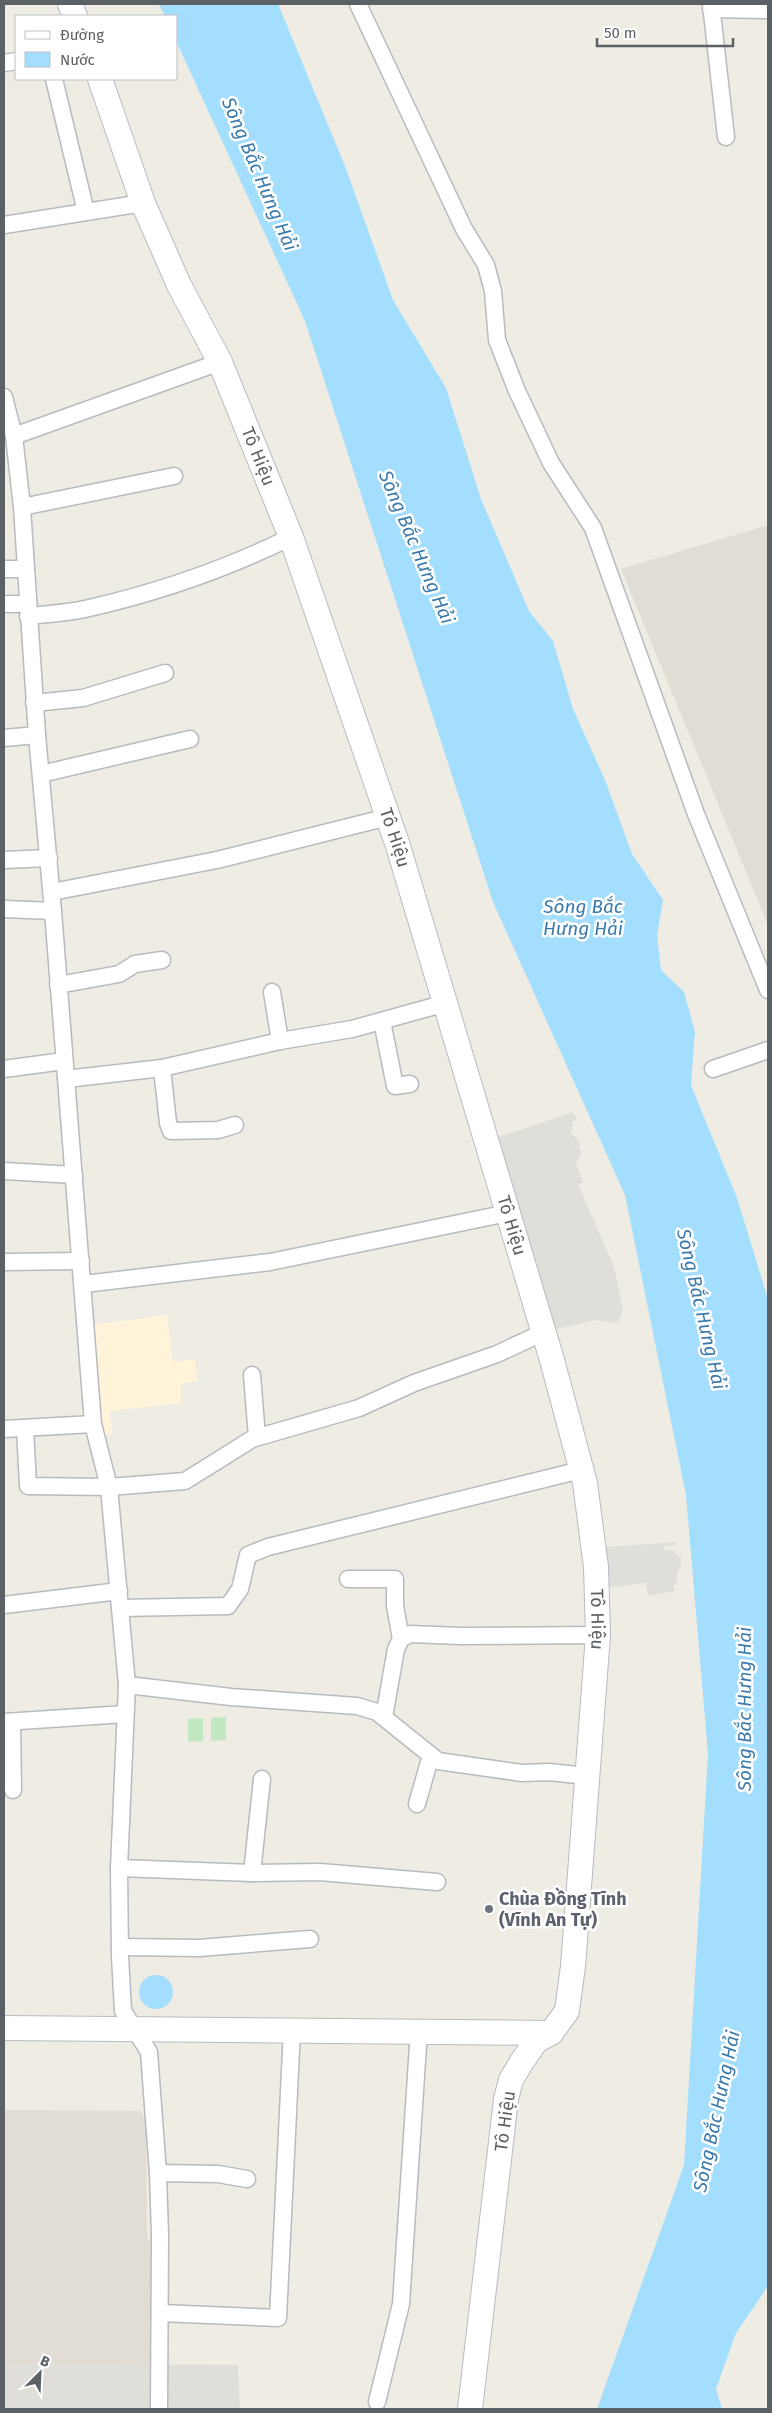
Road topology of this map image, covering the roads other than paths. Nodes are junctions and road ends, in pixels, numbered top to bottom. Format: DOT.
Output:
graph roads {
  1 [pos="358,4"];
  2 [pos="711,7"];
  3 [pos="768,10"];
  4 [pos="54,80"];
  5 [pos="100,80"];
  6 [pos="726,137"];
  7 [pos="143,203"];
  8 [pos="86,212"];
  9 [pos="4,225"];
  10 [pos="220,362"];
  11 [pos="4,397"];
  12 [pos="14,436"];
  13 [pos="174,476"];
  14 [pos="22,507"];
  15 [pos="291,537"];
  16 [pos="4,569"];
  17 [pos="26,569"];
  18 [pos="4,604"];
  19 [pos="28,610"];
  20 [pos="166,673"];
  21 [pos="34,704"];
  22 [pos="36,735"];
  23 [pos="4,738"];
  24 [pos="190,739"];
  25 [pos="41,774"];
  26 [pos="388,817"];
  27 [pos="49,858"];
  28 [pos="4,860"];
  29 [pos="52,892"];
  30 [pos="4,909"];
  31 [pos="53,911"];
  32 [pos="162,960"];
  33 [pos="58,985"];
  34 [pos="768,990"];
  35 [pos="272,992"];
  36 [pos="446,1003"];
  37 [pos="382,1021"];
  38 [pos="280,1041"];
  39 [pos="768,1050"];
  40 [pos="64,1061"];
  41 [pos="162,1068"];
  42 [pos="4,1069"];
  43 [pos="713,1069"];
  44 [pos="66,1079"];
  45 [pos="410,1084"];
  46 [pos="235,1125"];
  47 [pos="4,1172"];
  48 [pos="74,1174"];
  49 [pos="508,1213"];
  50 [pos="81,1261"];
  51 [pos="4,1262"];
  52 [pos="84,1284"];
  53 [pos="544,1332"];
  54 [pos="252,1375"];
  55 [pos="93,1424"];
  56 [pos="25,1428"];
  57 [pos="4,1429"];
  58 [pos="257,1437"];
  59 [pos="581,1470"];
  60 [pos="109,1487"];
  61 [pos="348,1579"];
  62 [pos="119,1592"];
  63 [pos="4,1605"];
  64 [pos="120,1608"];
  65 [pos="598,1636"];
  66 [pos="401,1639"];
  67 [pos="127,1685"];
  68 [pos="125,1714"];
  69 [pos="384,1717"];
  70 [pos="8,1722"];
  71 [pos="431,1755"];
  72 [pos="587,1776"];
  73 [pos="262,1779"];
  74 [pos="13,1790"];
  75 [pos="417,1804"];
  76 [pos="119,1868"];
  77 [pos="252,1873"];
  78 [pos="437,1882"];
  79 [pos="310,1939"];
  80 [pos="120,1946"];
  81 [pos="4,2028"];
  82 [pos="133,2028"];
  83 [pos="292,2030"];
  84 [pos="419,2030"];
  85 [pos="551,2033"];
  86 [pos="158,2173"];
  87 [pos="247,2179"];
  88 [pos="160,2313"];
  89 [pos="377,2402"];
  90 [pos="159,2409"];
  91 [pos="470,2409"];
  1 -- 34 [label="street"];
  2 -- 3 [label="street"];
  2 -- 6 [label="street"];
  4 -- 8 [label="street"];
  5 -- 7 [label="main road, Tô Hiệu"];
  7 -- 8 [label="street"];
  7 -- 10 [label="main road, Tô Hiệu"];
  8 -- 9 [label="street"];
  10 -- 12 [label="street"];
  10 -- 15 [label="main road, Tô Hiệu"];
  11 -- 12 [label="street"];
  12 -- 14 [label="street"];
  13 -- 14 [label="street"];
  14 -- 17 [label="street"];
  15 -- 19 [label="street"];
  15 -- 26 [label="main road, Tô Hiệu"];
  16 -- 17 [label="street"];
  17 -- 19 [label="street"];
  18 -- 19 [label="street"];
  19 -- 21 [label="street"];
  20 -- 21 [label="street"];
  21 -- 22 [label="street"];
  22 -- 23 [label="street"];
  22 -- 25 [label="street"];
  24 -- 25 [label="street"];
  25 -- 27 [label="street"];
  26 -- 29 [label="street"];
  26 -- 36 [label="main road, Tô Hiệu"];
  27 -- 28 [label="street"];
  27 -- 29 [label="street"];
  29 -- 31 [label="street"];
  30 -- 31 [label="street"];
  31 -- 33 [label="street"];
  32 -- 33 [label="street"];
  33 -- 40 [label="street"];
  35 -- 38 [label="street"];
  36 -- 37 [label="street"];
  36 -- 49 [label="main road, Tô Hiệu"];
  37 -- 38 [label="street"];
  37 -- 45 [label="street"];
  38 -- 41 [label="street"];
  39 -- 43 [label="street"];
  40 -- 42 [label="street"];
  40 -- 44 [label="street"];
  41 -- 44 [label="street"];
  41 -- 46 [label="street"];
  44 -- 48 [label="street"];
  47 -- 48 [label="street"];
  48 -- 50 [label="street"];
  49 -- 52 [label="street"];
  49 -- 53 [label="main road, Tô Hiệu"];
  50 -- 51 [label="street"];
  50 -- 52 [label="street"];
  52 -- 55 [label="street"];
  53 -- 58 [label="street"];
  53 -- 59 [label="main road, Tô Hiệu"];
  54 -- 58 [label="street"];
  55 -- 56 [label="street"];
  55 -- 60 [label="street"];
  56 -- 57 [label="street"];
  56 -- 60 [label="street"];
  58 -- 60 [label="street"];
  59 -- 64 [label="street"];
  59 -- 65 [label="main road, Tô Hiệu"];
  60 -- 62 [label="street"];
  61 -- 66 [label="street"];
  62 -- 63 [label="street"];
  62 -- 64 [label="street"];
  64 -- 67 [label="street"];
  65 -- 66 [label="street"];
  65 -- 72 [label="main road, Tô Hiệu"];
  66 -- 69 [label="street"];
  67 -- 68 [label="street"];
  67 -- 69 [label="street"];
  68 -- 70 [label="street"];
  68 -- 76 [label="street"];
  69 -- 71 [label="street"];
  70 -- 74 [label="street"];
  71 -- 72 [label="street"];
  71 -- 75 [label="street"];
  72 -- 85 [label="main road, Tô Hiệu"];
  73 -- 77 [label="street"];
  76 -- 77 [label="street"];
  76 -- 80 [label="street"];
  77 -- 78 [label="street"];
  79 -- 80 [label="street"];
  80 -- 82 [label="street"];
  81 -- 82 [label="main road"];
  82 -- 83 [label="main road"];
  82 -- 86 [label="street"];
  83 -- 84 [label="main road"];
  83 -- 88 [label="street"];
  84 -- 85 [label="main road"];
  84 -- 89 [label="street"];
  85 -- 91 [label="main road, Tô Hiệu"];
  86 -- 87 [label="street"];
  86 -- 88 [label="street"];
  88 -- 90 [label="street"];
}
